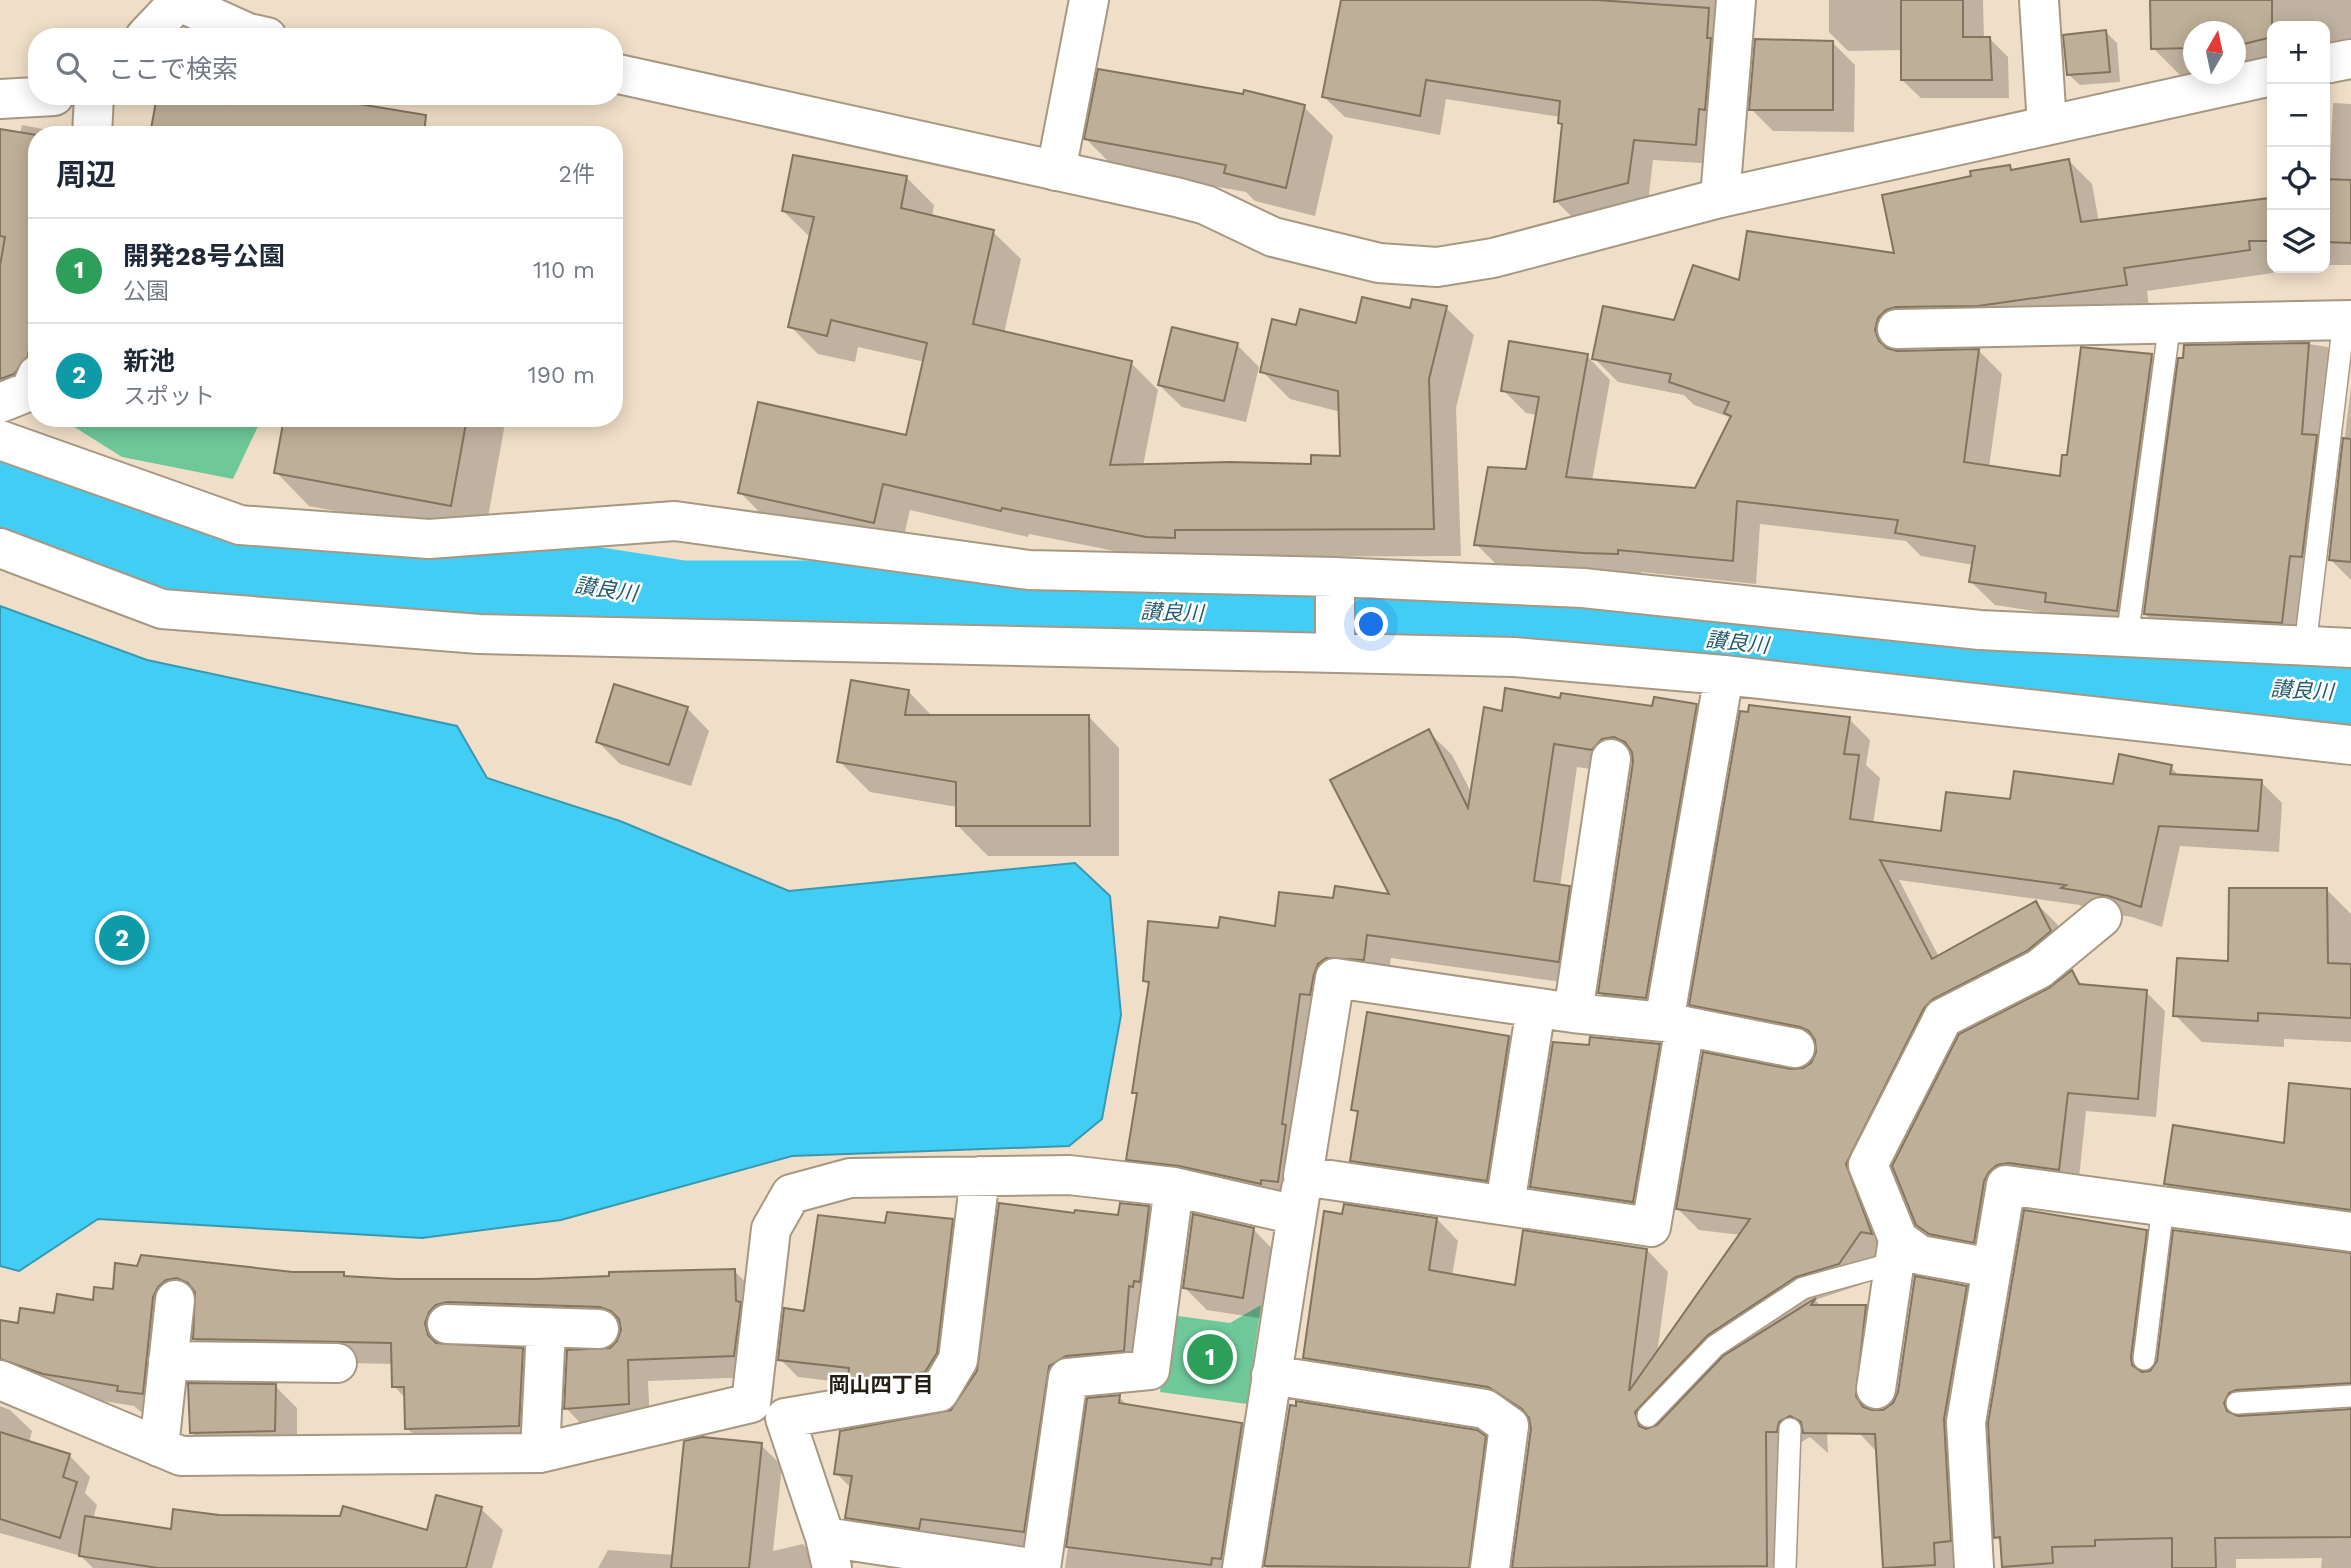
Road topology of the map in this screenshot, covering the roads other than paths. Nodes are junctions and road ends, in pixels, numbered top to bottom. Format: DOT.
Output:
graph roads {
  1 [pos="1089,0"];
  2 [pos="1736,0"];
  3 [pos="2039,0"];
  4 [pos="177,1"];
  5 [pos="153,28"];
  6 [pos="237,28"];
  7 [pos="2351,59"];
  8 [pos="2330,63"];
  9 [pos="623,75"];
  10 [pos="2267,77"];
  11 [pos="28,97"];
  12 [pos="0,99"];
  13 [pos="94,105"];
  14 [pos="2047,125"];
  15 [pos="92,126"];
  16 [pos="1056,171"];
  17 [pos="1720,198"];
  18 [pos="2348,320"];
  19 [pos="2170,321"];
  20 [pos="1897,329"];
  21 [pos="28,392"];
  22 [pos="0,403"];
  23 [pos="0,440"];
  24 [pos="0,548"];
  25 [pos="1335,577"];
  26 [pos="2127,638"];
  27 [pos="2305,647"];
  28 [pos="2351,648"];
  29 [pos="1335,652"];
  30 [pos="1724,675"];
  31 [pos="2351,745"];
  32 [pos="1611,759"];
  33 [pos="2102,917"];
  34 [pos="1555,1011"];
  35 [pos="1675,1024"];
  36 [pos="1795,1048"];
  37 [pos="979,1176"];
  38 [pos="1303,1176"];
  39 [pos="1174,1187"];
  40 [pos="1505,1205"];
  41 [pos="2163,1206"];
  42 [pos="1296,1215"];
  43 [pos="2351,1232"];
  44 [pos="1896,1251"];
  45 [pos="1992,1268"];
  46 [pos="175,1300"];
  47 [pos="447,1324"];
  48 [pos="546,1328"];
  49 [pos="599,1329"];
  50 [pos="2144,1359"];
  51 [pos="168,1361"];
  52 [pos="337,1363"];
  53 [pos="1271,1375"];
  54 [pos="0,1380"];
  55 [pos="1876,1389"];
  56 [pos="2351,1396"];
  57 [pos="751,1403"];
  58 [pos="2237,1403"];
  59 [pos="1648,1416"];
  60 [pos="785,1418"];
  61 [pos="1790,1429"];
  62 [pos="159,1447"];
  63 [pos="540,1453"];
  64 [pos="829,1552"];
  65 [pos="1031,1568"];
  66 [pos="1041,1568"];
  67 [pos="1242,1568"];
  68 [pos="1490,1568"];
  69 [pos="1785,1568"];
  70 [pos="1974,1568"];
  1 -- 16 [label="street"];
  2 -- 17 [label="street"];
  3 -- 14 [label="street"];
  4 -- 5 [label="street"];
  4 -- 6 [label="street"];
  7 -- 8 [label="street"];
  9 -- 16 [label="street"];
  10 -- 14 [label="street"];
  11 -- 12 [label="street"];
  13 -- 15 [label="street"];
  14 -- 17 [label="street"];
  16 -- 17 [label="street"];
  18 -- 19 [label="street"];
  18 -- 27 [label="lane"];
  19 -- 20 [label="street"];
  19 -- 26 [label="lane"];
  21 -- 22 [label="street"];
  23 -- 25 [label="street"];
  24 -- 29 [label="street"];
  25 -- 26 [label="street"];
  25 -- 29 [label="street"];
  26 -- 27 [label="street"];
  27 -- 28 [label="street"];
  29 -- 30 [label="street"];
  30 -- 31 [label="street"];
  30 -- 35 [label="street"];
  32 -- 34 [label="street"];
  33 -- 44 [label="street"];
  34 -- 35 [label="street"];
  34 -- 38 [label="street"];
  34 -- 40 [label="street"];
  35 -- 36 [label="street"];
  35 -- 40 [label="street"];
  37 -- 39 [label="street"];
  37 -- 57 [label="street"];
  37 -- 60 [label="street"];
  38 -- 40 [label="street"];
  38 -- 42 [label="street"];
  39 -- 42 [label="street"];
  39 -- 66 [label="street"];
  41 -- 43 [label="street"];
  41 -- 45 [label="street"];
  41 -- 50 [label="lane"];
  42 -- 53 [label="street"];
  44 -- 45 [label="street"];
  44 -- 55 [label="street"];
  44 -- 59 [label="lane"];
  45 -- 70 [label="street"];
  46 -- 51 [label="street"];
  47 -- 48 [label="street"];
  48 -- 49 [label="street"];
  48 -- 63 [label="street"];
  51 -- 52 [label="street"];
  51 -- 62 [label="street"];
  53 -- 67 [label="street"];
  53 -- 68 [label="street"];
  54 -- 62 [label="street"];
  56 -- 58 [label="lane"];
  57 -- 60 [label="street"];
  57 -- 63 [label="street"];
  60 -- 64 [label="street"];
  61 -- 69 [label="lane"];
  62 -- 63 [label="street"];
  64 -- 65 [label="street"];
}
